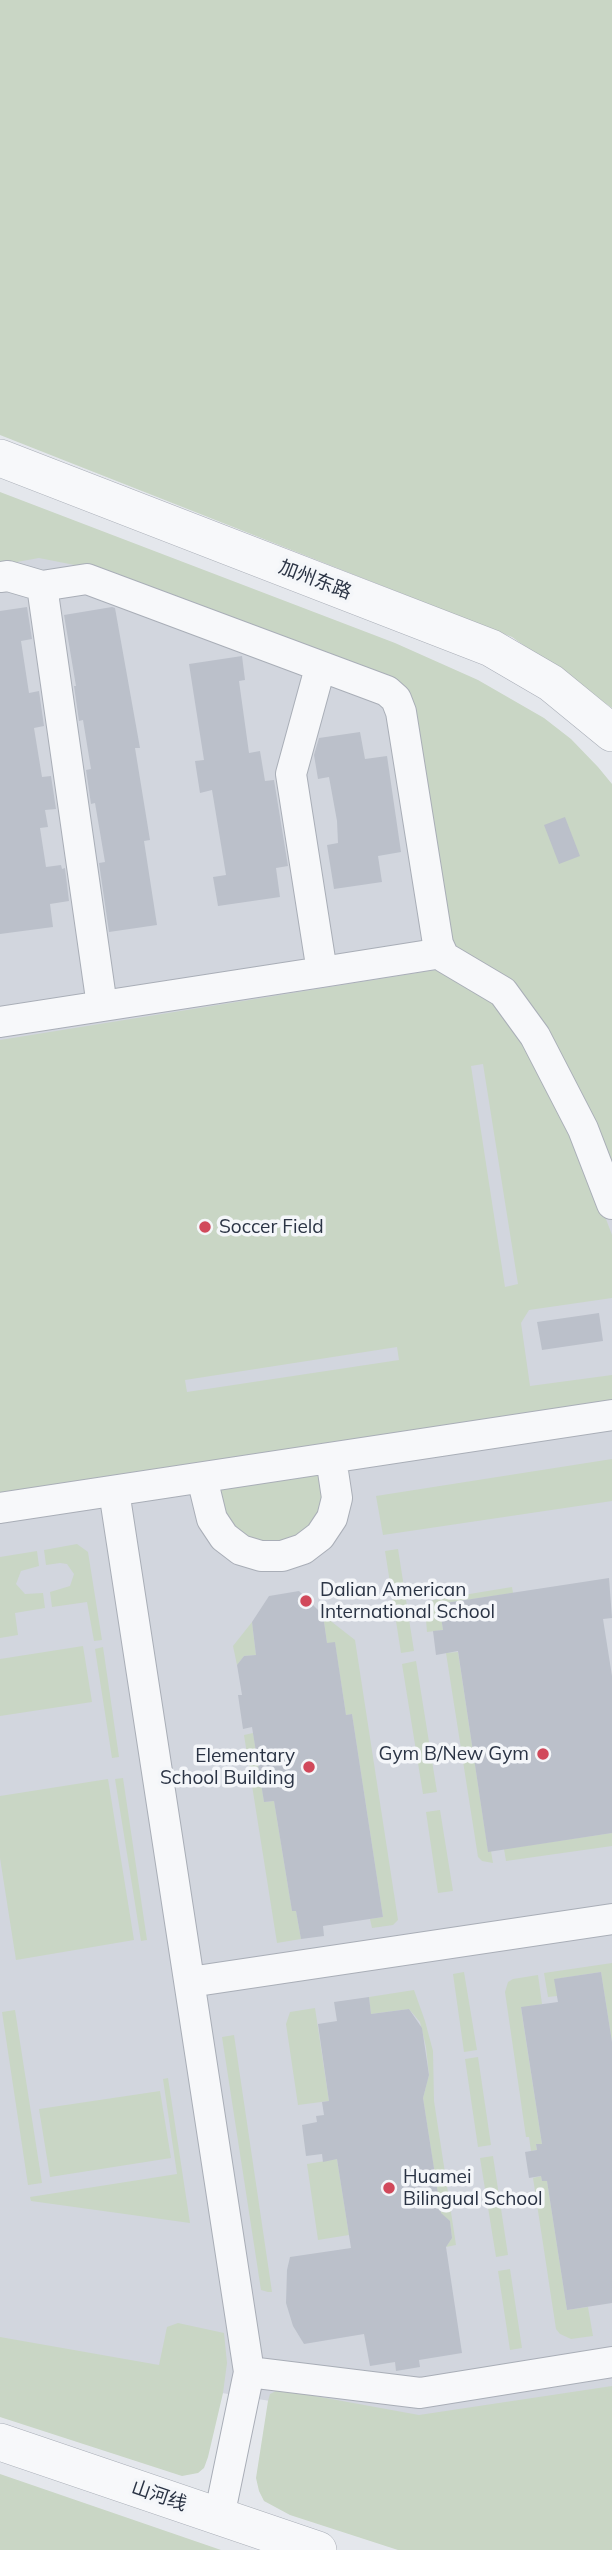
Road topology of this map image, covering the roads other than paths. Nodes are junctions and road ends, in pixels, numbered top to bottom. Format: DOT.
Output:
graph roads {
  1 [pos="0,458"];
  2 [pos="0,577"];
  3 [pos="42,586"];
  4 [pos="320,668"];
  5 [pos="612,733"];
  6 [pos="442,953"];
  7 [pos="322,972"];
  8 [pos="103,1006"];
  9 [pos="0,1022"];
  10 [pos="612,1203"];
  11 [pos="612,1415"];
  12 [pos="331,1458"];
  13 [pos="202,1478"];
  14 [pos="114,1492"];
  15 [pos="0,1508"];
  16 [pos="612,1919"];
  17 [pos="191,1982"];
  18 [pos="612,2362"];
  19 [pos="249,2372"];
  20 [pos="0,2442"];
  21 [pos="219,2516"];
  22 [pos="318,2550"];
  1 -- 5 [label="street, 加州东路"];
  2 -- 3 [label="street"];
  3 -- 4 [label="street"];
  3 -- 8 [label="street"];
  4 -- 6 [label="street"];
  4 -- 7 [label="street"];
  6 -- 7 [label="street"];
  6 -- 10 [label="street"];
  7 -- 8 [label="street"];
  8 -- 9 [label="street"];
  11 -- 12 [label="street"];
  12 -- 13 [label="street"];
  12 -- 13 [label="street"];
  13 -- 14 [label="street"];
  14 -- 15 [label="street"];
  14 -- 17 [label="street"];
  16 -- 17 [label="street"];
  17 -- 19 [label="street"];
  18 -- 19 [label="street"];
  19 -- 21 [label="street"];
  20 -- 21 [label="street, 山河线"];
  21 -- 22 [label="street, 山河线"];
}
